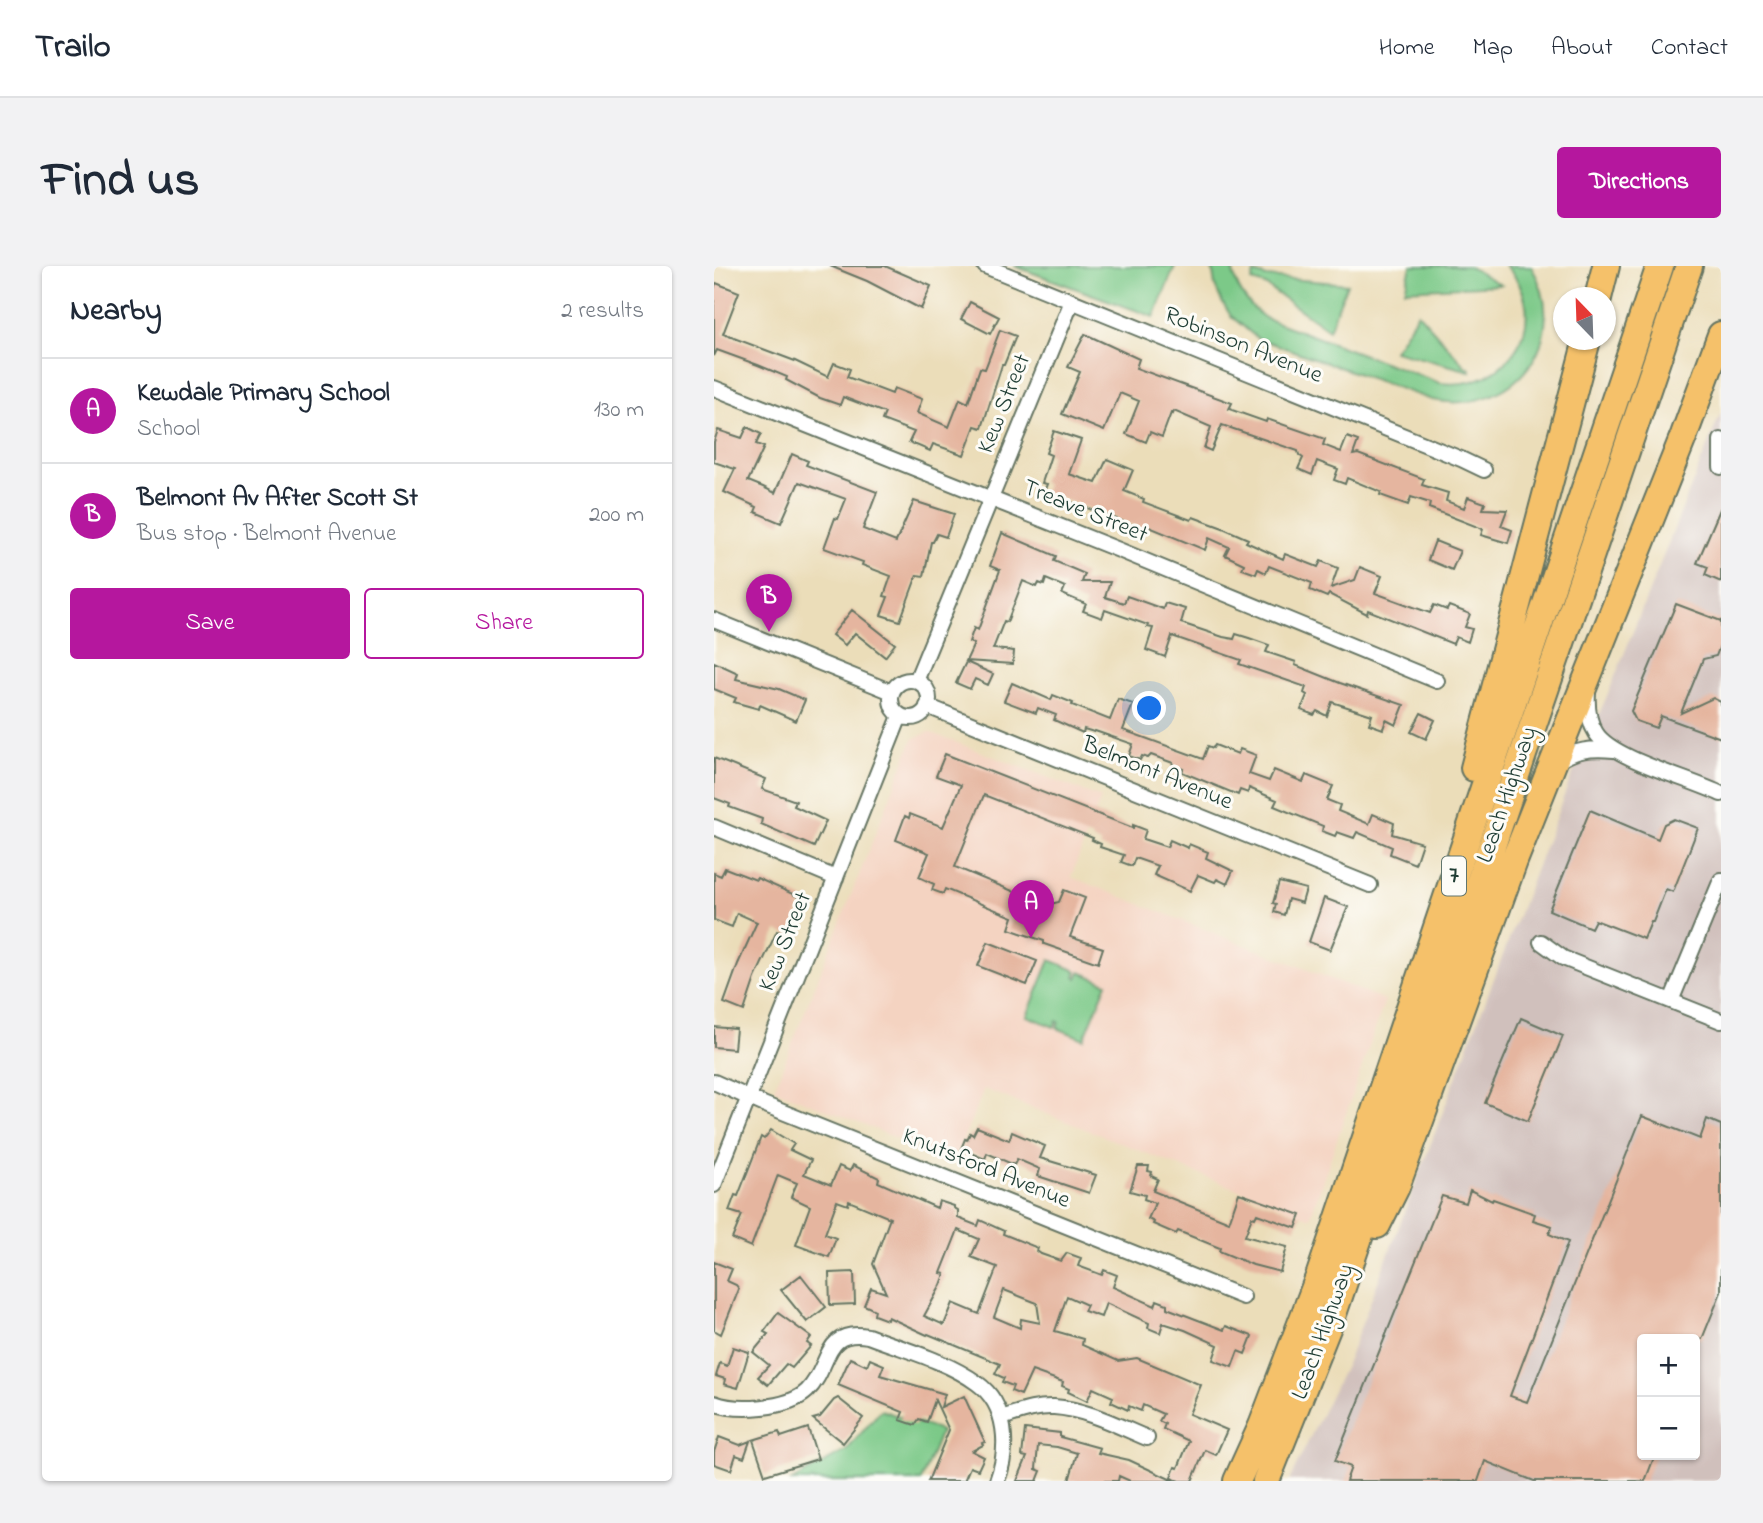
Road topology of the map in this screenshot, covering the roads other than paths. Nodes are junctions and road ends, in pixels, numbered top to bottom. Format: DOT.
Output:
graph roads {
  1 [pos="985,266"];
  2 [pos="1606,266"];
  3 [pos="1660,266"];
  4 [pos="1689,266"];
  5 [pos="1601,287"];
  6 [pos="1072,301"];
  7 [pos="1721,335"];
  8 [pos="1584,350"];
  9 [pos="714,388"];
  10 [pos="1721,440"];
  11 [pos="1721,467"];
  12 [pos="1484,470"];
  13 [pos="991,499"];
  14 [pos="714,620"];
  15 [pos="1590,672"];
  16 [pos="916,681"];
  17 [pos="1437,681"];
  18 [pos="892,692"];
  19 [pos="927,706"];
  20 [pos="900,716"];
  21 [pos="1614,750"];
  22 [pos="1552,766"];
  23 [pos="1721,794"];
  24 [pos="714,827"];
  25 [pos="836,878"];
  26 [pos="1721,880"];
  27 [pos="1370,885"];
  28 [pos="1541,942"];
  29 [pos="1420,976"];
  30 [pos="1671,1001"];
  31 [pos="1721,1021"];
  32 [pos="714,1082"];
  33 [pos="749,1097"];
  34 [pos="714,1185"];
  35 [pos="1243,1297"];
  36 [pos="1334,1311"];
  37 [pos="714,1403"];
  38 [pos="1000,1418"];
  39 [pos="1147,1438"];
  40 [pos="996,1481"];
  41 [pos="1237,1481"];
  42 [pos="1266,1481"];
  1 -- 6 [label="street, Robinson Avenue"];
  2 -- 5 [label="highway"];
  3 -- 29 [label="highway, Leach Highway / 7"];
  4 -- 36 [label="highway, Leach Highway / 7"];
  6 -- 12 [label="street, Robinson Avenue"];
  6 -- 13 [label="street, Kew Street"];
  7 -- 15 [label="highway, 7"];
  8 -- 29 [label="highway"];
  9 -- 13 [label="street, Treave Street"];
  10 -- 11 [label="street"];
  13 -- 16 [label="street, Kew Street"];
  13 -- 17 [label="street, Treave Street"];
  14 -- 18 [label="street"];
  15 -- 21 [label="street"];
  15 -- 22 [label="highway, 7"];
  16 -- 18 [label="street"];
  16 -- 19 [label="street"];
  18 -- 20 [label="street"];
  19 -- 20 [label="street"];
  19 -- 27 [label="street, Belmont Avenue"];
  20 -- 25 [label="street, Kew Street"];
  21 -- 22 [label="street"];
  21 -- 23 [label="street"];
  22 -- 36 [label="highway, 7"];
  24 -- 25 [label="street"];
  25 -- 33 [label="street, Kew Street"];
  26 -- 30 [label="street"];
  28 -- 30 [label="street"];
  29 -- 41 [label="highway, Leach Highway / 7"];
  30 -- 31 [label="street"];
  32 -- 33 [label="street, Knutsford Avenue"];
  33 -- 34 [label="street, Kew Street"];
  33 -- 35 [label="street, Knutsford Avenue"];
  36 -- 42 [label="highway, Leach Highway / 7"];
  37 -- 38 [label="street"];
  38 -- 39 [label="street"];
  38 -- 40 [label="street"];
}
